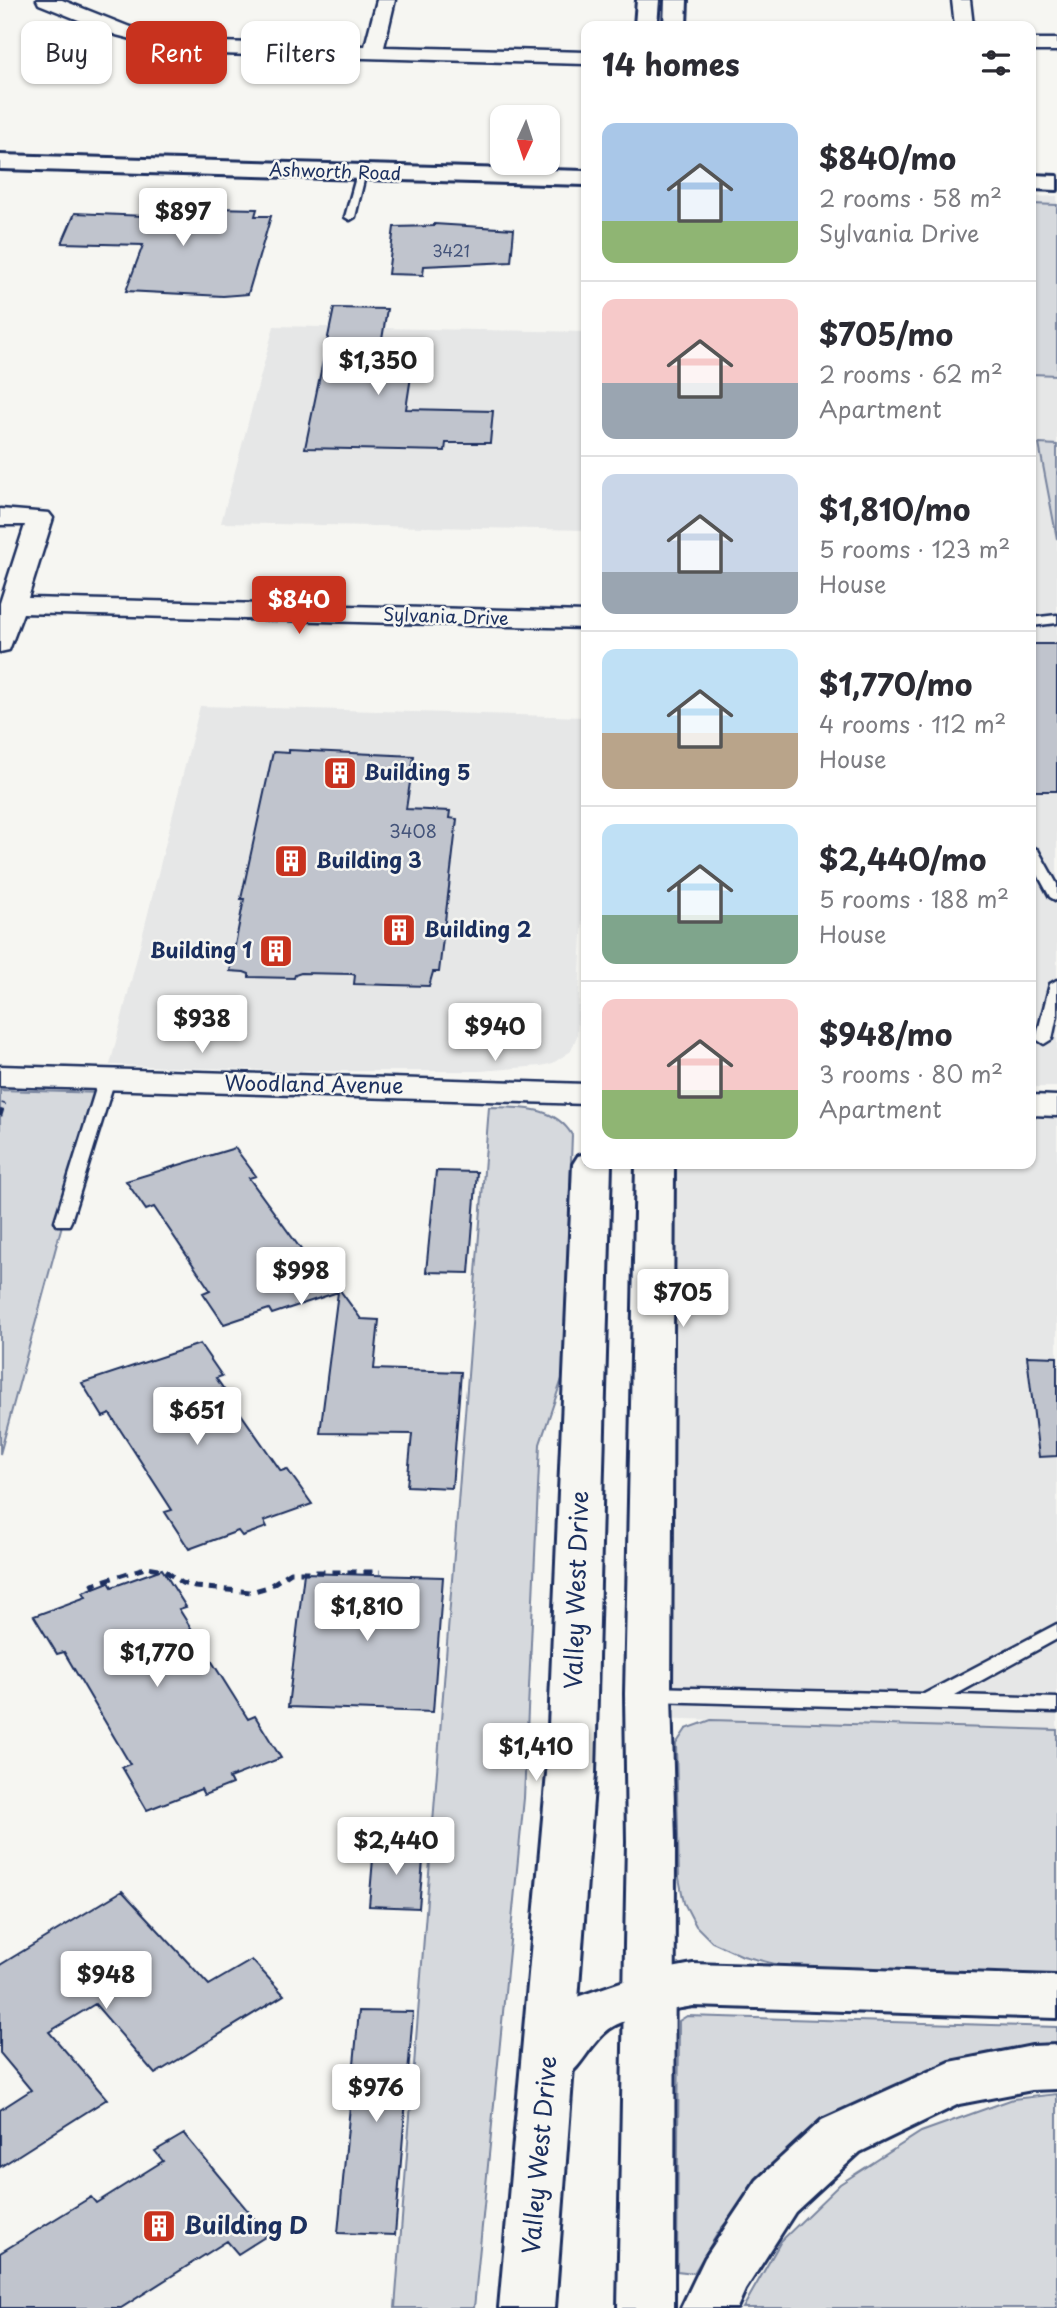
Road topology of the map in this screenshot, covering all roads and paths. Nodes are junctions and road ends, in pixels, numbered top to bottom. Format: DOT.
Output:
graph roads {
  1 [pos="46,0"];
  2 [pos="386,0"];
  3 [pos="648,0"];
  4 [pos="676,0"];
  5 [pos="961,0"];
  6 [pos="646,21"];
  7 [pos="675,21"];
  8 [pos="963,21"];
  9 [pos="1036,45"];
  10 [pos="1057,45"];
  11 [pos="373,53"];
  12 [pos="581,58"];
  13 [pos="0,162"];
  14 [pos="361,173"];
  15 [pos="581,178"];
  16 [pos="1036,182"];
  17 [pos="1057,183"];
  18 [pos="350,217"];
  19 [pos="0,517"];
  20 [pos="13,605"];
  21 [pos="1057,619"];
  22 [pos="581,620"];
  23 [pos="1036,621"];
  24 [pos="0,644"];
  25 [pos="1036,859"];
  26 [pos="1057,897"];
  27 [pos="1057,984"];
  28 [pos="1055,1006"];
  29 [pos="1044,1039"];
  30 [pos="107,1079"];
  31 [pos="2,1087"];
  32 [pos="581,1094"];
  33 [pos="1036,1105"];
  34 [pos="1057,1105"];
  35 [pos="0,1116"];
  36 [pos="592,1169"];
  37 [pos="654,1169"];
  38 [pos="63,1221"];
  39 [pos="380,1572"];
  40 [pos="95,1588"];
  41 [pos="1057,1631"];
  42 [pos="648,1694"];
  43 [pos="928,1701"];
  44 [pos="1057,1705"];
  45 [pos="650,1993"];
  46 [pos="1057,1997"];
  47 [pos="548,2062"];
  48 [pos="1057,2067"];
  49 [pos="527,2308"];
  50 [pos="646,2308"];
  51 [pos="709,2308"];
  1 -- 11 [label="street"];
  2 -- 11 [label="street"];
  3 -- 6 [label="main road"];
  4 -- 7 [label="main road"];
  5 -- 8 [label="street"];
  9 -- 10 [label="street"];
  11 -- 12 [label="street"];
  13 -- 14 [label="main road, Ashworth Road"];
  14 -- 15 [label="main road, Ashworth Road"];
  14 -- 18 [label="lane"];
  16 -- 17 [label="main road"];
  19 -- 20 [label="street"];
  20 -- 22 [label="street, Sylvania Drive"];
  20 -- 24 [label="street"];
  21 -- 23 [label="lane"];
  25 -- 26 [label="lane"];
  27 -- 28 [label="lane"];
  28 -- 29 [label="lane"];
  30 -- 31 [label="street, Woodland Avenue"];
  30 -- 32 [label="street, Woodland Avenue"];
  30 -- 38 [label="lane"];
  31 -- 35 [label="path"];
  33 -- 34 [label="street"];
  36 -- 47 [label="main road, Valley West Drive"];
  37 -- 42 [label="main road"];
  39 -- 40 [label="path"];
  41 -- 43 [label="lane"];
  42 -- 43 [label="lane"];
  42 -- 45 [label="main road"];
  43 -- 44 [label="lane"];
  45 -- 46 [label="main road"];
  45 -- 47 [label="main road"];
  45 -- 50 [label="main road"];
  47 -- 49 [label="main road, Valley West Drive"];
  48 -- 51 [label="main road"];
}
